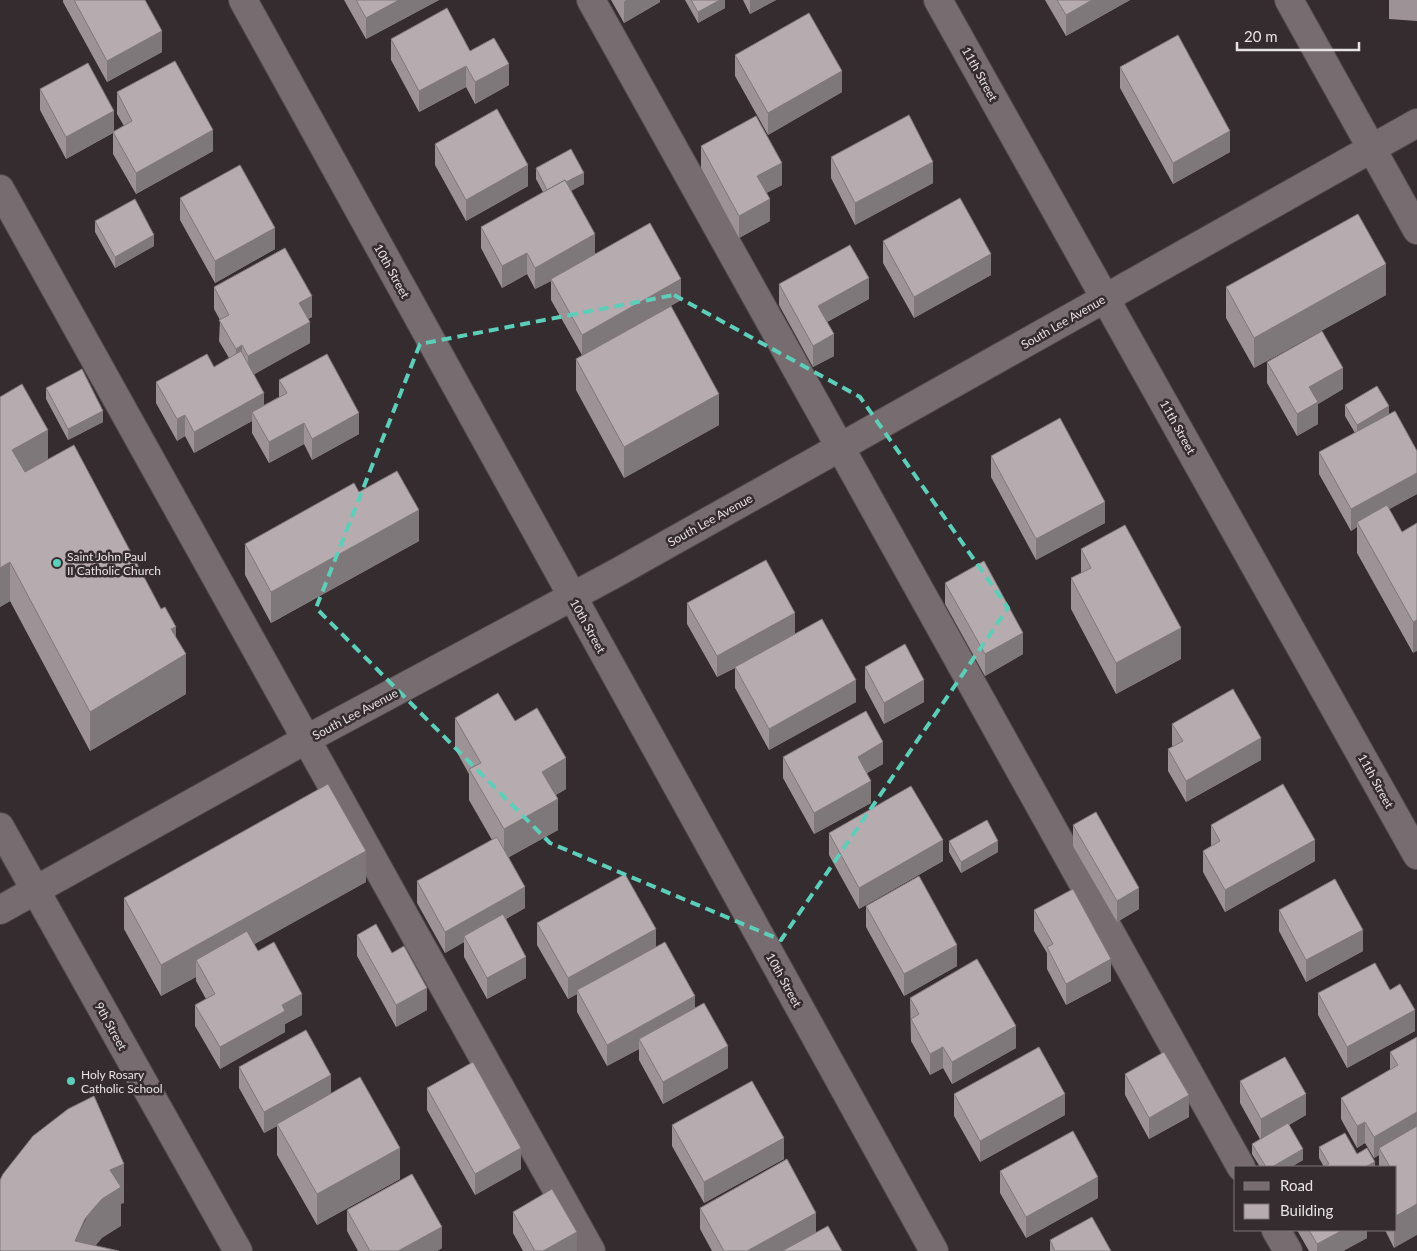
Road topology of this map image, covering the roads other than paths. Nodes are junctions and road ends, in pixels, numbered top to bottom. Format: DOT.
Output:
graph roads {
  1 [pos="243,0"];
  2 [pos="591,0"];
  3 [pos="938,0"];
  4 [pos="1289,0"];
  5 [pos="1417,123"];
  6 [pos="1372,149"];
  7 [pos="0,189"];
  8 [pos="1417,230"];
  9 [pos="1106,297"];
  10 [pos="840,448"];
  11 [pos="572,598"];
  12 [pos="306,739"];
  13 [pos="0,827"];
  14 [pos="1417,855"];
  15 [pos="35,891"];
  16 [pos="0,910"];
  17 [pos="1241,1166"];
  18 [pos="1277,1231"];
  19 [pos="238,1251"];
  20 [pos="591,1251"];
  21 [pos="934,1251"];
  22 [pos="1288,1251"];
  1 -- 11 [label="street, 10th Street"];
  2 -- 10 [label="street"];
  3 -- 9 [label="street, 11th Street"];
  4 -- 6 [label="street"];
  5 -- 6 [label="street, South Lee Avenue"];
  6 -- 8 [label="street"];
  6 -- 9 [label="street, South Lee Avenue"];
  7 -- 12 [label="street"];
  9 -- 10 [label="street, South Lee Avenue"];
  9 -- 14 [label="street, 11th Street"];
  10 -- 11 [label="street, South Lee Avenue"];
  10 -- 17 [label="street"];
  11 -- 12 [label="street, South Lee Avenue"];
  11 -- 21 [label="street, 10th Street"];
  12 -- 15 [label="street, South Lee Avenue"];
  12 -- 20 [label="street"];
  13 -- 15 [label="street, 9th Street"];
  15 -- 16 [label="street, South Lee Avenue"];
  15 -- 19 [label="street, 9th Street"];
  18 -- 22 [label="street"];
}
